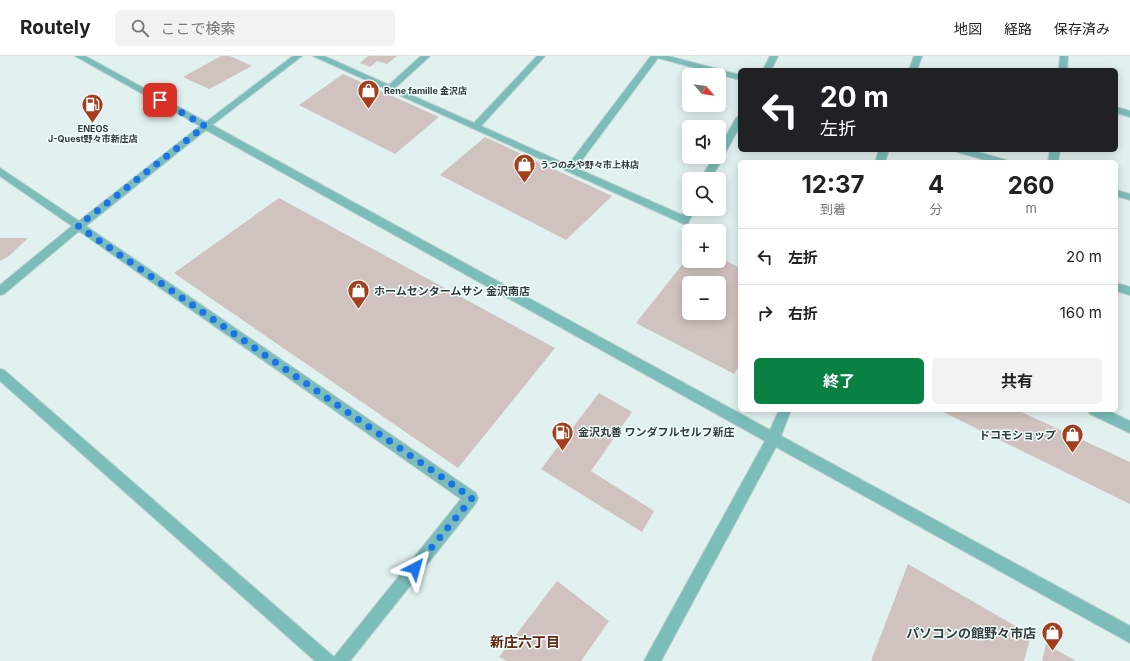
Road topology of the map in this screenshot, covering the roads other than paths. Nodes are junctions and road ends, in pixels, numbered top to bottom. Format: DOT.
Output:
graph roads {
  1 [pos="79,56"];
  2 [pos="298,56"];
  3 [pos="317,56"];
  4 [pos="426,56"];
  5 [pos="541,56"];
  6 [pos="655,56"];
  7 [pos="659,56"];
  8 [pos="774,56"];
  9 [pos="918,56"];
  10 [pos="1064,56"];
  11 [pos="767,68"];
  12 [pos="914,68"];
  13 [pos="1063,68"];
  14 [pos="738,77"];
  15 [pos="390,88"];
  16 [pos="1118,111"];
  17 [pos="1130,114"];
  18 [pos="738,122"];
  19 [pos="205,126"];
  20 [pos="476,126"];
  21 [pos="726,143"];
  22 [pos="967,152"];
  23 [pos="996,160"];
  24 [pos="570,169"];
  25 [pos="0,171"];
  26 [pos="1118,194"];
  27 [pos="1130,197"];
  28 [pos="686,216"];
  29 [pos="78,226"];
  30 [pos="1118,288"];
  31 [pos="0,291"];
  32 [pos="1130,291"];
  33 [pos="0,374"];
  34 [pos="784,412"];
  35 [pos="1098,412"];
  36 [pos="1130,427"];
  37 [pos="773,439"];
  38 [pos="1130,635"];
  39 [pos="327,661"];
  40 [pos="340,661"];
  41 [pos="652,661"];
  1 -- 19 [label="street"];
  2 -- 19 [label="street"];
  3 -- 15 [label="street"];
  4 -- 15 [label="street"];
  5 -- 20 [label="street"];
  6 -- 24 [label="street"];
  7 -- 14 [label="street"];
  8 -- 11 [label="street"];
  9 -- 12 [label="street"];
  10 -- 13 [label="street"];
  15 -- 20 [label="street"];
  16 -- 17 [label="street"];
  18 -- 21 [label="street"];
  19 -- 29 [label="street"];
  19 -- 37 [label="street"];
  20 -- 24 [label="street"];
  22 -- 23 [label="street"];
  24 -- 28 [label="street"];
  25 -- 29 [label="street"];
  26 -- 27 [label="street"];
  29 -- 31 [label="street"];
  29 -- 40 [label="street"];
  30 -- 32 [label="street"];
  33 -- 39 [label="street"];
  34 -- 37 [label="street"];
  35 -- 36 [label="street"];
  37 -- 38 [label="street"];
  37 -- 41 [label="street"];
}
